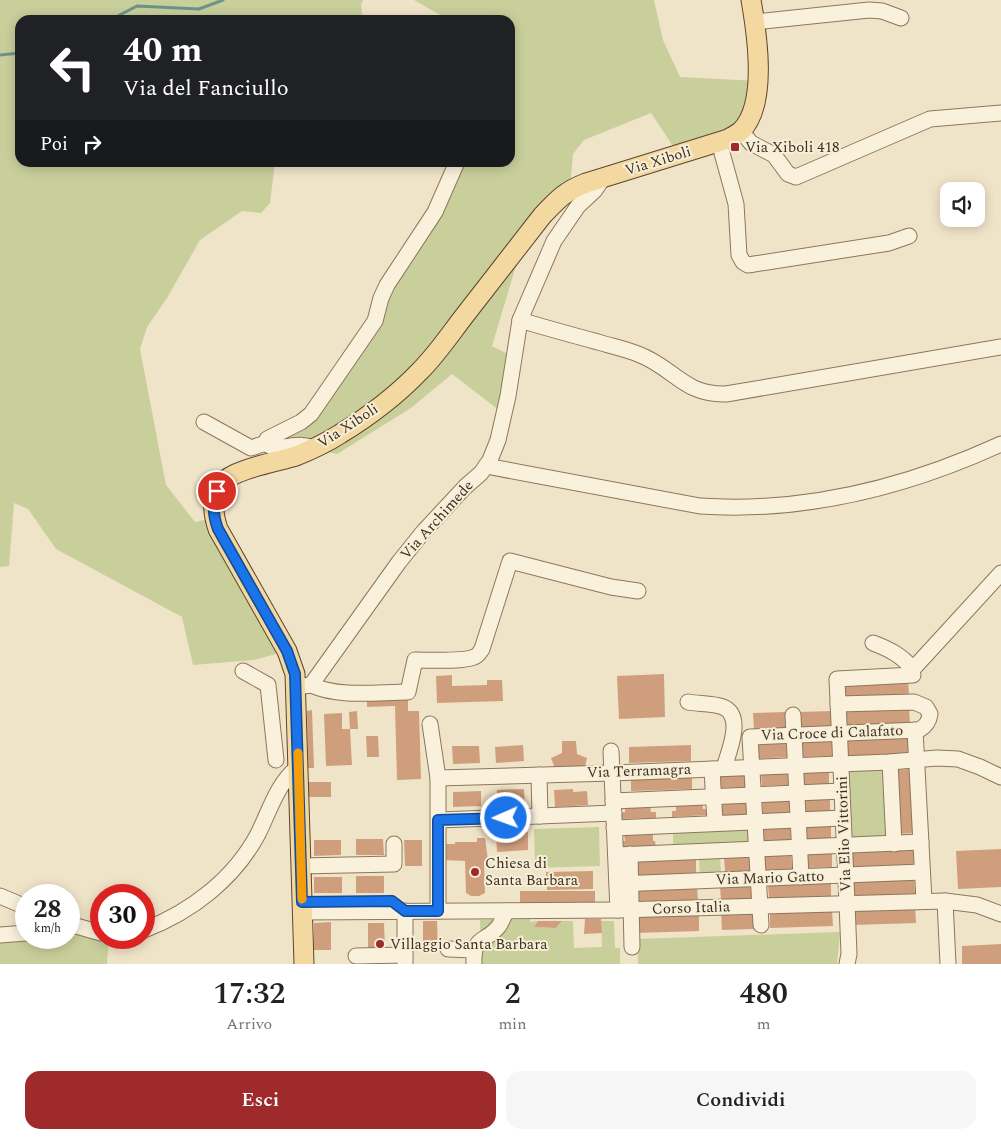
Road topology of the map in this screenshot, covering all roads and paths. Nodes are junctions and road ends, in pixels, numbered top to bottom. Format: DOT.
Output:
graph roads {
  1 [pos="751,0"];
  2 [pos="901,18"];
  3 [pos="755,22"];
  4 [pos="1001,114"];
  5 [pos="741,130"];
  6 [pos="719,142"];
  7 [pos="455,167"];
  8 [pos="604,177"];
  9 [pos="909,236"];
  10 [pos="520,320"];
  11 [pos="1001,347"];
  12 [pos="204,422"];
  13 [pos="266,443"];
  14 [pos="1001,444"];
  15 [pos="314,448"];
  16 [pos="486,466"];
  17 [pos="1001,573"];
  18 [pos="638,591"];
  19 [pos="873,643"];
  20 [pos="243,672"];
  21 [pos="913,672"];
  22 [pos="304,686"];
  23 [pos="688,702"];
  24 [pos="914,702"];
  25 [pos="838,704"];
  26 [pos="793,715"];
  27 [pos="297,721"];
  28 [pos="272,723"];
  29 [pos="430,724"];
  30 [pos="915,730"];
  31 [pos="840,733"];
  32 [pos="794,735"];
  33 [pos="611,751"];
  34 [pos="276,760"];
  35 [pos="916,760"];
  36 [pos="890,762"];
  37 [pos="841,764"];
  38 [pos="796,765"];
  39 [pos="298,766"];
  40 [pos="752,767"];
  41 [pos="718,768"];
  42 [pos="612,773"];
  43 [pos="539,775"];
  44 [pos="1001,777"];
  45 [pos="438,778"];
  46 [pos="842,791"];
  47 [pos="797,793"];
  48 [pos="753,795"];
  49 [pos="714,797"];
  50 [pos="614,814"];
  51 [pos="540,816"];
  52 [pos="843,818"];
  53 [pos="438,820"];
  54 [pos="798,820"];
  55 [pos="755,821"];
  56 [pos="715,823"];
  57 [pos="663,825"];
  58 [pos="921,842"];
  59 [pos="394,844"];
  60 [pos="894,844"];
  61 [pos="844,846"];
  62 [pos="800,847"];
  63 [pos="757,849"];
  64 [pos="664,853"];
  65 [pos="623,854"];
  66 [pos="301,866"];
  67 [pos="922,872"];
  68 [pos="846,875"];
  69 [pos="801,876"];
  70 [pos="758,878"];
  71 [pos="624,884"];
  72 [pos="0,896"];
  73 [pos="924,901"];
  74 [pos="945,901"];
  75 [pos="15,902"];
  76 [pos="847,903"];
  77 [pos="760,906"];
  78 [pos="302,907"];
  79 [pos="624,909"];
  80 [pos="405,911"];
  81 [pos="438,911"];
  82 [pos="507,911"];
  83 [pos="1001,914"];
  84 [pos="761,925"];
  85 [pos="155,926"];
  86 [pos="15,934"];
  87 [pos="0,935"];
  88 [pos="632,947"];
  89 [pos="448,949"];
  90 [pos="356,956"];
  91 [pos="474,957"];
  92 [pos="405,960"];
  93 [pos="304,964"];
  94 [pos="847,964"];
  95 [pos="948,964"];
  1 -- 3 [label="main road"];
  2 -- 3 [label="street"];
  3 -- 5 [label="main road"];
  4 -- 5 [label="street"];
  5 -- 6 [label="main road, Via Xiboli"];
  6 -- 8 [label="main road, Via Xiboli"];
  6 -- 9 [label="street"];
  7 -- 13 [label="street"];
  8 -- 10 [label="street, Via Archimede"];
  8 -- 15 [label="main road, Via Xiboli"];
  10 -- 11 [label="street"];
  10 -- 16 [label="street, Via Archimede"];
  12 -- 13 [label="street"];
  13 -- 15 [label="street"];
  14 -- 16 [label="street"];
  15 -- 22 [label="main road, Via Xiboli"];
  16 -- 22 [label="street, Via Archimede"];
  17 -- 21 [label="street"];
  18 -- 22 [label="street"];
  19 -- 21 [label="street"];
  20 -- 28 [label="street"];
  21 -- 24 [label="street"];
  21 -- 25 [label="street, Via Elio Vittorini"];
  22 -- 27 [label="main road, Via Xiboli"];
  23 -- 41 [label="street"];
  24 -- 25 [label="street"];
  24 -- 30 [label="street"];
  25 -- 31 [label="street, Via Elio Vittorini"];
  26 -- 32 [label="street"];
  27 -- 28 [label="street"];
  27 -- 39 [label="main road, Via Xiboli"];
  28 -- 34 [label="street"];
  29 -- 45 [label="street"];
  30 -- 31 [label="street, Via Croce di Calafato"];
  30 -- 35 [label="street"];
  31 -- 32 [label="street, Via Croce di Calafato"];
  31 -- 37 [label="street, Via Elio Vittorini"];
  32 -- 38 [label="street"];
  32 -- 40 [label="street, Via Croce di Calafato"];
  33 -- 42 [label="street"];
  35 -- 36 [label="street, Via Terramagra"];
  35 -- 44 [label="street, Via Terramagra"];
  35 -- 58 [label="street"];
  36 -- 37 [label="street, Via Terramagra"];
  36 -- 60 [label="street"];
  37 -- 38 [label="street, Via Terramagra"];
  37 -- 46 [label="street, Via Elio Vittorini"];
  38 -- 40 [label="street, Via Terramagra"];
  38 -- 47 [label="street"];
  39 -- 66 [label="main road, Via Xiboli"];
  39 -- 85 [label="street"];
  40 -- 41 [label="street, Via Terramagra"];
  40 -- 48 [label="street"];
  41 -- 42 [label="street, Via Terramagra"];
  41 -- 49 [label="street"];
  42 -- 43 [label="street, Via Terramagra"];
  42 -- 50 [label="street"];
  43 -- 45 [label="street, Via Terramagra"];
  43 -- 51 [label="street"];
  45 -- 53 [label="street"];
  46 -- 47 [label="street"];
  46 -- 52 [label="street, Via Elio Vittorini"];
  47 -- 48 [label="street"];
  47 -- 54 [label="street"];
  48 -- 49 [label="street"];
  48 -- 55 [label="street"];
  49 -- 50 [label="street"];
  49 -- 56 [label="street"];
  50 -- 51 [label="street"];
  50 -- 57 [label="street"];
  50 -- 65 [label="street"];
  51 -- 53 [label="street"];
  52 -- 54 [label="street"];
  52 -- 61 [label="street, Via Elio Vittorini"];
  53 -- 81 [label="street"];
  54 -- 55 [label="street"];
  54 -- 62 [label="street"];
  55 -- 56 [label="street"];
  55 -- 63 [label="street"];
  56 -- 57 [label="street"];
  57 -- 64 [label="street"];
  58 -- 60 [label="street"];
  58 -- 67 [label="street"];
  59 -- 66 [label="street"];
  60 -- 61 [label="street"];
  61 -- 62 [label="street"];
  61 -- 68 [label="street, Via Elio Vittorini"];
  62 -- 63 [label="street"];
  62 -- 69 [label="street"];
  63 -- 64 [label="street"];
  63 -- 70 [label="street"];
  64 -- 65 [label="street"];
  65 -- 71 [label="street"];
  66 -- 78 [label="main road, Via Xiboli"];
  67 -- 68 [label="street, Via Mario Gatto"];
  67 -- 73 [label="street"];
  68 -- 69 [label="street, Via Mario Gatto"];
  68 -- 76 [label="street, Via Elio Vittorini"];
  69 -- 70 [label="street, Via Mario Gatto"];
  70 -- 71 [label="street, Via Mario Gatto"];
  70 -- 77 [label="street"];
  71 -- 79 [label="street"];
  72 -- 75 [label="street"];
  73 -- 74 [label="street, Corso Italia"];
  73 -- 76 [label="street, Corso Italia"];
  74 -- 83 [label="street, Corso Italia"];
  74 -- 95 [label="street"];
  76 -- 77 [label="street, Corso Italia"];
  76 -- 94 [label="street, Via Elio Vittorini"];
  77 -- 79 [label="street, Corso Italia"];
  77 -- 84 [label="street"];
  78 -- 80 [label="street, Corso Italia"];
  78 -- 93 [label="main road, Via Xiboli"];
  79 -- 82 [label="street, Corso Italia"];
  79 -- 88 [label="street"];
  80 -- 81 [label="street, Corso Italia"];
  80 -- 92 [label="street"];
  81 -- 82 [label="street, Corso Italia"];
  82 -- 91 [label="street"];
  86 -- 87 [label="street"];
  89 -- 91 [label="street"];
  90 -- 92 [label="street"];
}
